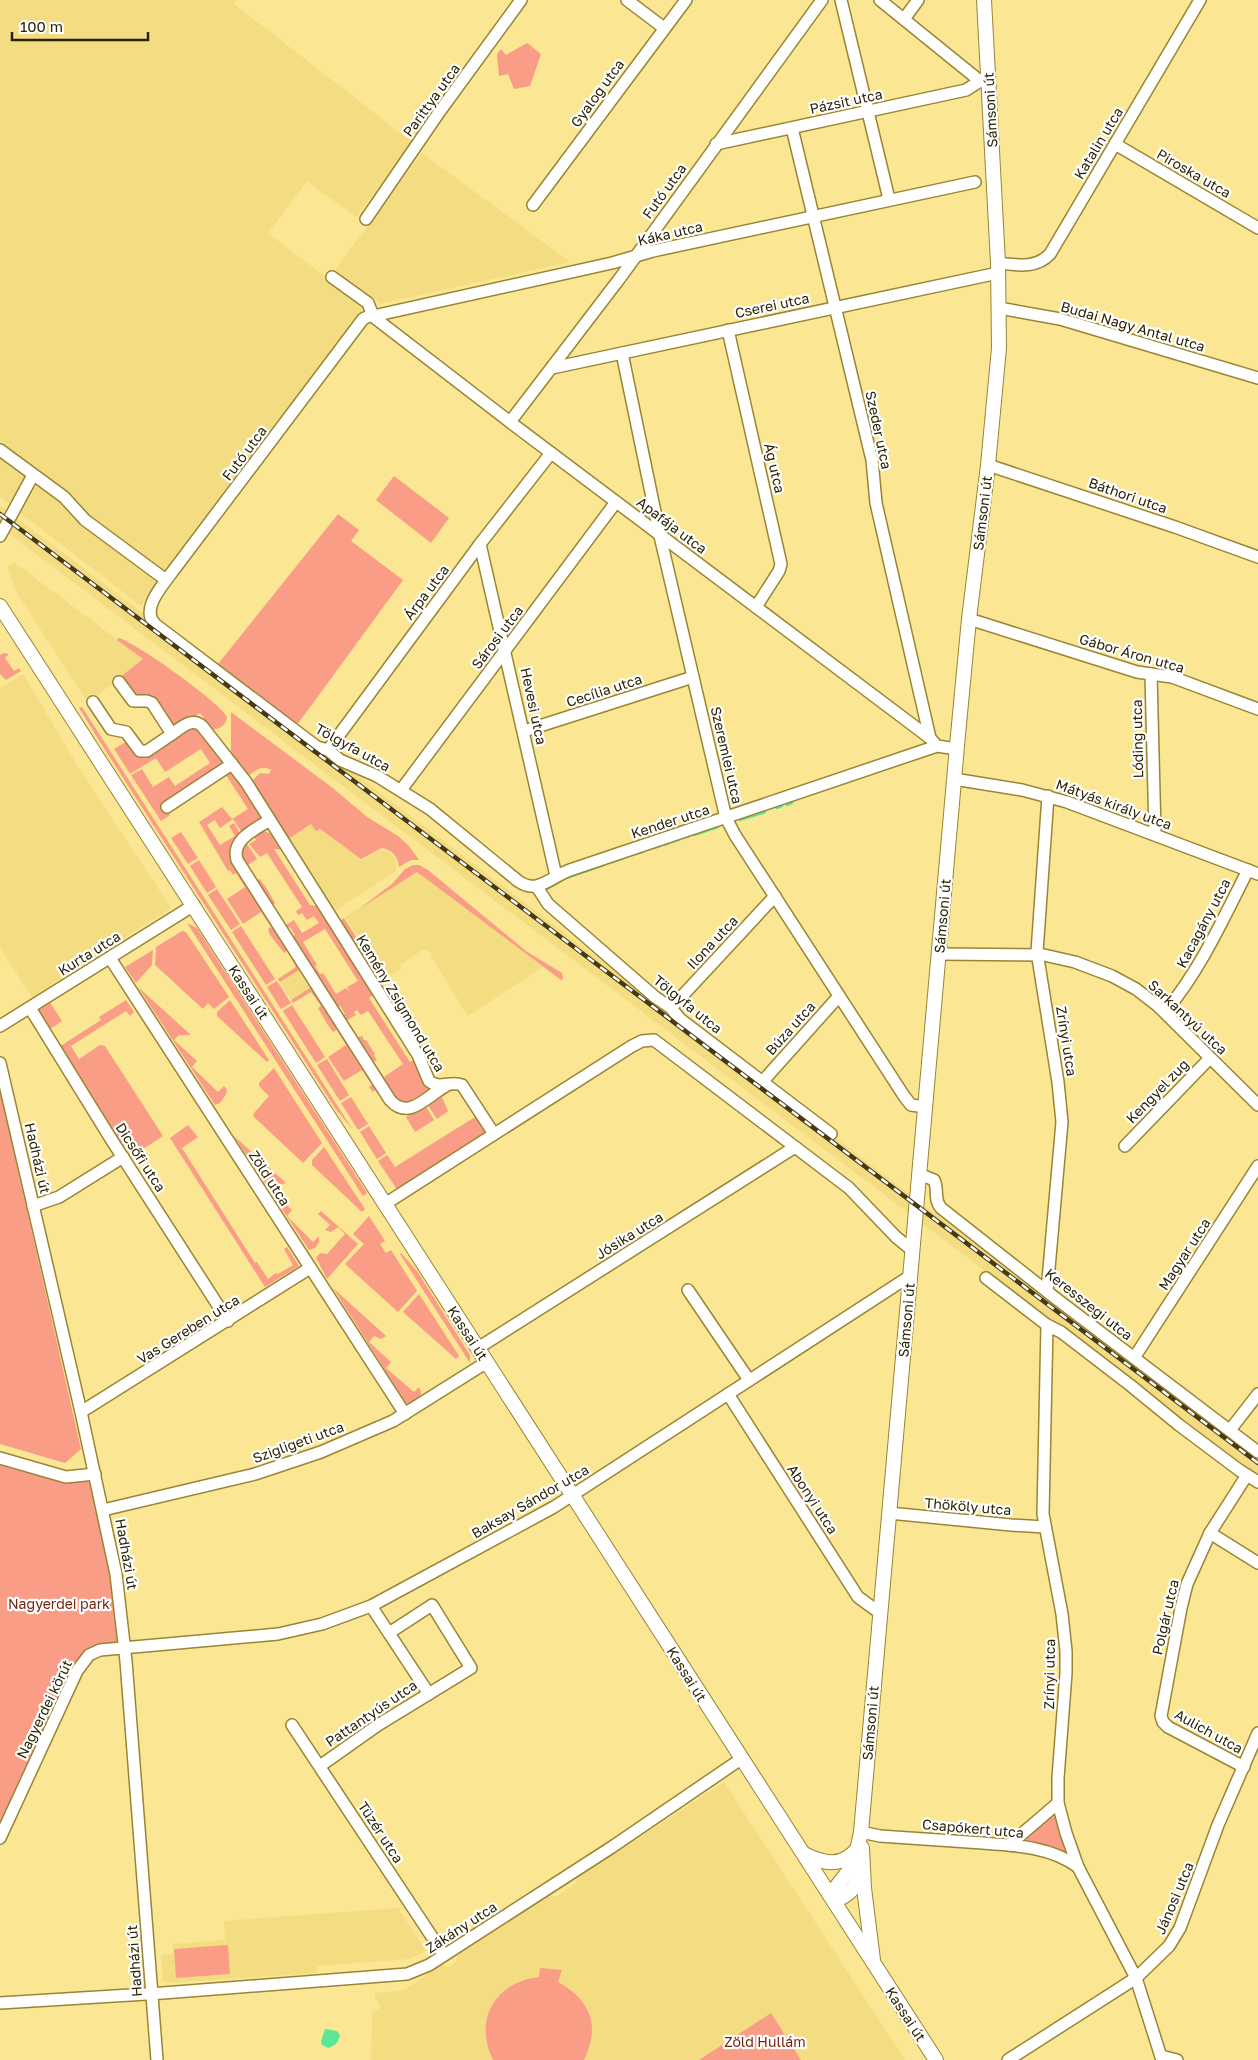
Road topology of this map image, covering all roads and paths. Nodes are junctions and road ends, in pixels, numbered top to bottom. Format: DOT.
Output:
graph roads {
  1 [pos="520,0"];
  2 [pos="627,0"];
  3 [pos="686,0"];
  4 [pos="822,0"];
  5 [pos="841,0"];
  6 [pos="880,0"];
  7 [pos="918,0"];
  8 [pos="984,0"];
  9 [pos="1200,0"];
  10 [pos="904,19"];
  11 [pos="664,28"];
  12 [pos="984,81"];
  13 [pos="868,112"];
  14 [pos="792,128"];
  15 [pos="716,144"];
  16 [pos="1115,144"];
  17 [pos="975,182"];
  18 [pos="889,200"];
  19 [pos="533,205"];
  20 [pos="814,216"];
  21 [pos="366,219"];
  22 [pos="1258,228"];
  23 [pos="635,256"];
  24 [pos="998,268"];
  25 [pos="332,277"];
  26 [pos="835,307"];
  27 [pos="999,308"];
  28 [pos="368,317"];
  29 [pos="728,330"];
  30 [pos="622,353"];
  31 [pos="552,368"];
  32 [pos="1258,378"];
  33 [pos="510,422"];
  34 [pos="0,450"];
  35 [pos="551,453"];
  36 [pos="988,465"];
  37 [pos="33,475"];
  38 [pos="616,502"];
  39 [pos="0,536"];
  40 [pos="660,536"];
  41 [pos="480,544"];
  42 [pos="1258,557"];
  43 [pos="166,580"];
  44 [pos="0,606"];
  45 [pos="150,607"];
  46 [pos="756,608"];
  47 [pos="969,619"];
  48 [pos="505,651"];
  49 [pos="1151,674"];
  50 [pos="693,677"];
  51 [pos="119,682"];
  52 [pos="93,702"];
  53 [pos="1258,709"];
  54 [pos="524,731"];
  55 [pos="172,734"];
  56 [pos="933,742"];
  57 [pos="957,749"];
  58 [pos="328,750"];
  59 [pos="232,764"];
  60 [pos="954,779"];
  61 [pos="401,790"];
  62 [pos="1048,796"];
  63 [pos="167,807"];
  64 [pos="726,818"];
  65 [pos="270,820"];
  66 [pos="1154,834"];
  67 [pos="1253,872"];
  68 [pos="556,876"];
  69 [pos="533,887"];
  70 [pos="775,896"];
  71 [pos="194,905"];
  72 [pos="938,954"];
  73 [pos="1038,954"];
  74 [pos="110,958"];
  75 [pos="839,996"];
  76 [pos="30,1008"];
  77 [pos="671,1008"];
  78 [pos="1165,1012"];
  79 [pos="0,1026"];
  80 [pos="1210,1058"];
  81 [pos="0,1063"];
  82 [pos="763,1081"];
  83 [pos="447,1085"];
  84 [pos="1258,1104"];
  85 [pos="925,1107"];
  86 [pos="494,1134"];
  87 [pos="831,1134"];
  88 [pos="1126,1146"];
  89 [pos="795,1147"];
  90 [pos="123,1157"];
  91 [pos="1258,1166"];
  92 [pos="919,1174"];
  93 [pos="385,1204"];
  94 [pos="33,1206"];
  95 [pos="912,1250"];
  96 [pos="310,1268"];
  97 [pos="910,1276"];
  98 [pos="986,1278"];
  99 [pos="688,1290"];
  100 [pos="1047,1291"];
  101 [pos="228,1321"];
  102 [pos="1047,1325"];
  103 [pos="478,1348"];
  104 [pos="1134,1358"];
  105 [pos="487,1362"];
  106 [pos="749,1380"];
  107 [pos="728,1394"];
  108 [pos="1258,1394"];
  109 [pos="82,1412"];
  110 [pos="405,1414"];
  111 [pos="1230,1430"];
  112 [pos="1258,1452"];
  113 [pos="0,1458"];
  114 [pos="94,1474"];
  115 [pos="1247,1476"];
  116 [pos="1258,1482"];
  117 [pos="573,1495"];
  118 [pos="103,1510"];
  119 [pos="889,1513"];
  120 [pos="1044,1527"];
  121 [pos="1210,1533"];
  122 [pos="1258,1563"];
  123 [pos="371,1606"];
  124 [pos="880,1613"];
  125 [pos="389,1633"];
  126 [pos="125,1648"];
  127 [pos="429,1694"];
  128 [pos="1162,1720"];
  129 [pos="292,1725"];
  130 [pos="1258,1733"];
  131 [pos="741,1758"];
  132 [pos="320,1766"];
  133 [pos="1244,1767"];
  134 [pos="1058,1803"];
  135 [pos="861,1832"];
  136 [pos="0,1838"];
  137 [pos="1009,1845"];
  138 [pos="860,1848"];
  139 [pos="803,1854"];
  140 [pos="1078,1867"];
  141 [pos="832,1898"];
  142 [pos="444,1955"];
  143 [pos="874,1963"];
  144 [pos="1136,1978"];
  145 [pos="152,1994"];
  146 [pos="0,2003"];
  147 [pos="1162,2058"];
  148 [pos="157,2060"];
  149 [pos="936,2060"];
  150 [pos="1008,2060"];
  151 [pos="1177,2060"];
  1 -- 21 [label="street, Parittya utca"];
  2 -- 11 [label="street"];
  3 -- 11 [label="street, Gyalog utca"];
  4 -- 15 [label="street, Futó utca"];
  5 -- 13 [label="street"];
  6 -- 10 [label="street"];
  7 -- 10 [label="street"];
  8 -- 12 [label="main road, Sámsoni út"];
  9 -- 16 [label="street, Katalin utca"];
  10 -- 12 [label="street"];
  11 -- 19 [label="street, Gyalog utca"];
  12 -- 13 [label="street, Pázsit utca"];
  12 -- 24 [label="main road, Sámsoni út"];
  13 -- 14 [label="street, Pázsit utca"];
  13 -- 18 [label="street"];
  14 -- 15 [label="street, Pázsit utca"];
  14 -- 20 [label="street, Szeder utca"];
  15 -- 23 [label="street, Futó utca"];
  16 -- 22 [label="street, Piroska utca"];
  16 -- 24 [label="street, Katalin utca"];
  17 -- 18 [label="street, Káka utca"];
  18 -- 20 [label="street, Káka utca"];
  20 -- 23 [label="street, Káka utca"];
  20 -- 26 [label="street, Szeder utca"];
  23 -- 28 [label="street, Káka utca"];
  23 -- 31 [label="street, Futó utca"];
  24 -- 26 [label="street, Cserei utca"];
  24 -- 27 [label="main road, Sámsoni út"];
  25 -- 28 [label="street, Apafája utca"];
  26 -- 29 [label="street, Cserei utca"];
  26 -- 56 [label="street, Szeder utca"];
  27 -- 32 [label="street, Budai Nagy Antal utca"];
  27 -- 36 [label="main road, Sámsoni út"];
  28 -- 33 [label="street, Apafája utca"];
  28 -- 43 [label="street, Futó utca"];
  29 -- 30 [label="street, Cserei utca"];
  29 -- 46 [label="street, Ág utca"];
  30 -- 31 [label="street, Cserei utca"];
  30 -- 40 [label="street, Szeremlei utca"];
  31 -- 33 [label="street, Futó utca"];
  33 -- 35 [label="street, Apafája utca"];
  34 -- 37 [label="street"];
  35 -- 38 [label="street, Apafája utca"];
  35 -- 41 [label="street, Árpa utca"];
  36 -- 42 [label="street, Báthori utca"];
  36 -- 47 [label="main road, Sámsoni út"];
  37 -- 39 [label="street"];
  37 -- 43 [label="street"];
  38 -- 40 [label="street, Apafája utca"];
  38 -- 48 [label="street, Sárosi utca"];
  40 -- 46 [label="street, Apafája utca"];
  40 -- 50 [label="street, Szeremlei utca"];
  41 -- 48 [label="street, Hevesi utca"];
  41 -- 58 [label="street, Árpa utca"];
  43 -- 45 [label="street, Futó utca"];
  44 -- 71 [label="main road, Kassai út"];
  45 -- 58 [label="street, Tölgyfa utca"];
  46 -- 56 [label="street, Apafája utca"];
  47 -- 49 [label="street, Gábor Áron utca"];
  47 -- 57 [label="main road, Sámsoni út"];
  48 -- 54 [label="street, Hevesi utca"];
  48 -- 61 [label="street, Sárosi utca"];
  49 -- 53 [label="street, Gábor Áron utca"];
  49 -- 66 [label="street, Lóding utca"];
  50 -- 54 [label="street, Cecília utca"];
  50 -- 64 [label="street, Szeremlei utca"];
  51 -- 55 [label="street"];
  52 -- 55 [label="street"];
  54 -- 68 [label="street, Hevesi utca"];
  55 -- 59 [label="street"];
  56 -- 57 [label="street, Apafája utca"];
  56 -- 64 [label="street, Kender utca"];
  57 -- 60 [label="main road, Sámsoni út"];
  58 -- 61 [label="street, Tölgyfa utca"];
  59 -- 63 [label="street"];
  59 -- 65 [label="street"];
  60 -- 62 [label="street, Mátyás király utca"];
  60 -- 72 [label="main road, Sámsoni út"];
  61 -- 69 [label="street, Tölgyfa utca"];
  62 -- 66 [label="street, Mátyás király utca"];
  62 -- 73 [label="street, Zrínyi utca"];
  64 -- 68 [label="street, Kender utca"];
  64 -- 70 [label="street, Szeremlei utca"];
  65 -- 83 [label="street, Kemény Zsigmond utca"];
  65 -- 83 [label="street"];
  66 -- 67 [label="street, Mátyás király utca"];
  67 -- 78 [label="street, Kacagány utca"];
  68 -- 69 [label="street, Kender utca"];
  69 -- 77 [label="street, Tölgyfa utca"];
  70 -- 75 [label="street, Szeremlei utca"];
  70 -- 77 [label="street, Ilona utca"];
  71 -- 74 [label="street, Kurta utca"];
  71 -- 93 [label="main road, Kassai út"];
  72 -- 73 [label="street, Sarkantyú utca"];
  72 -- 85 [label="main road, Sámsoni út"];
  73 -- 78 [label="street, Sarkantyú utca"];
  73 -- 100 [label="street, Zrínyi utca"];
  74 -- 76 [label="street, Kurta utca"];
  74 -- 96 [label="street, Zöld utca"];
  75 -- 82 [label="street, Búza utca"];
  75 -- 85 [label="street, Szeremlei utca"];
  76 -- 79 [label="street, Kurta utca"];
  76 -- 90 [label="street, Dicsőfi utca"];
  77 -- 82 [label="street, Tölgyfa utca"];
  78 -- 80 [label="street, Sarkantyú utca"];
  80 -- 84 [label="street, Sarkantyú utca"];
  80 -- 88 [label="street, Kengyel zug"];
  81 -- 94 [label="street, Hadházi út"];
  82 -- 87 [label="street, Tölgyfa utca"];
  83 -- 86 [label="street, Kemény Zsigmond utca"];
  85 -- 92 [label="main road, Sámsoni út"];
  86 -- 89 [label="street"];
  86 -- 93 [label="street"];
  89 -- 95 [label="street"];
  89 -- 103 [label="street, Jósika utca"];
  90 -- 94 [label="street"];
  90 -- 101 [label="street, Dicsőfi utca"];
  91 -- 104 [label="street, Magyar utca"];
  92 -- 95 [label="main road, Sámsoni út"];
  92 -- 100 [label="street, Keresszegi utca"];
  93 -- 103 [label="main road, Kassai út"];
  94 -- 109 [label="street, Hadházi út"];
  95 -- 97 [label="main road, Sámsoni út"];
  96 -- 101 [label="street, Vas Gereben utca"];
  96 -- 110 [label="street, Zöld utca"];
  97 -- 106 [label="street, Baksay Sándor utca"];
  97 -- 119 [label="main road, Sámsoni út"];
  98 -- 102 [label="street"];
  99 -- 106 [label="street"];
  100 -- 104 [label="street, Keresszegi utca"];
  101 -- 109 [label="street, Vas Gereben utca"];
  102 -- 115 [label="street"];
  102 -- 120 [label="street, Zrínyi utca"];
  103 -- 105 [label="main road, Kassai út"];
  104 -- 111 [label="street, Keresszegi utca"];
  105 -- 110 [label="street, Szigligeti utca"];
  105 -- 117 [label="main road, Kassai út"];
  106 -- 107 [label="street, Baksay Sándor utca"];
  107 -- 117 [label="street, Baksay Sándor utca"];
  107 -- 124 [label="street, Abonyi utca"];
  108 -- 111 [label="street"];
  109 -- 114 [label="street, Hadházi út"];
  110 -- 118 [label="street, Szigligeti utca"];
  111 -- 112 [label="street, Keresszegi utca"];
  113 -- 114 [label="street"];
  114 -- 118 [label="street, Hadházi út"];
  115 -- 116 [label="street"];
  115 -- 121 [label="street, Polgár utca"];
  117 -- 123 [label="street, Baksay Sándor utca"];
  117 -- 131 [label="main road, Kassai út"];
  118 -- 126 [label="street, Hadházi út"];
  119 -- 120 [label="street, Thököly utca"];
  119 -- 124 [label="main road, Sámsoni út"];
  120 -- 134 [label="street, Zrínyi utca"];
  121 -- 122 [label="street"];
  121 -- 128 [label="street, Polgár utca"];
  123 -- 125 [label="street, Pattantyús utca"];
  123 -- 126 [label="street, Baksay Sándor utca"];
  124 -- 135 [label="main road, Sámsoni út"];
  125 -- 127 [label="street, Pattantyús utca"];
  125 -- 127 [label="street"];
  126 -- 136 [label="street, Nagyerdei körút"];
  126 -- 145 [label="street, Hadházi út"];
  127 -- 132 [label="street, Pattantyús utca"];
  128 -- 133 [label="street, Aulich utca"];
  129 -- 132 [label="street, Tüzér utca"];
  130 -- 133 [label="street, Jánosi utca"];
  131 -- 139 [label="main road, Kassai út"];
  131 -- 142 [label="street, Zákány utca"];
  132 -- 142 [label="street, Tüzér utca"];
  133 -- 144 [label="street, Jánosi utca"];
  134 -- 137 [label="street"];
  134 -- 140 [label="street, Zrínyi utca"];
  135 -- 137 [label="street, Csapókert utca"];
  135 -- 138 [label="main road, Sámsoni út"];
  137 -- 140 [label="street, Csapókert utca"];
  138 -- 139 [label="main road"];
  138 -- 141 [label="main road, Sámsoni út"];
  138 -- 143 [label="main road"];
  139 -- 141 [label="main road, Kassai út"];
  140 -- 144 [label="street, Zrínyi utca"];
  141 -- 143 [label="main road, Kassai út"];
  142 -- 145 [label="street, Zákány utca"];
  143 -- 149 [label="main road, Kassai út"];
  144 -- 147 [label="street, Zrínyi utca"];
  144 -- 150 [label="street, Jánosi utca"];
  145 -- 146 [label="street, Zákány utca"];
  145 -- 148 [label="street, Hadházi út"];
  147 -- 151 [label="street"];
}
